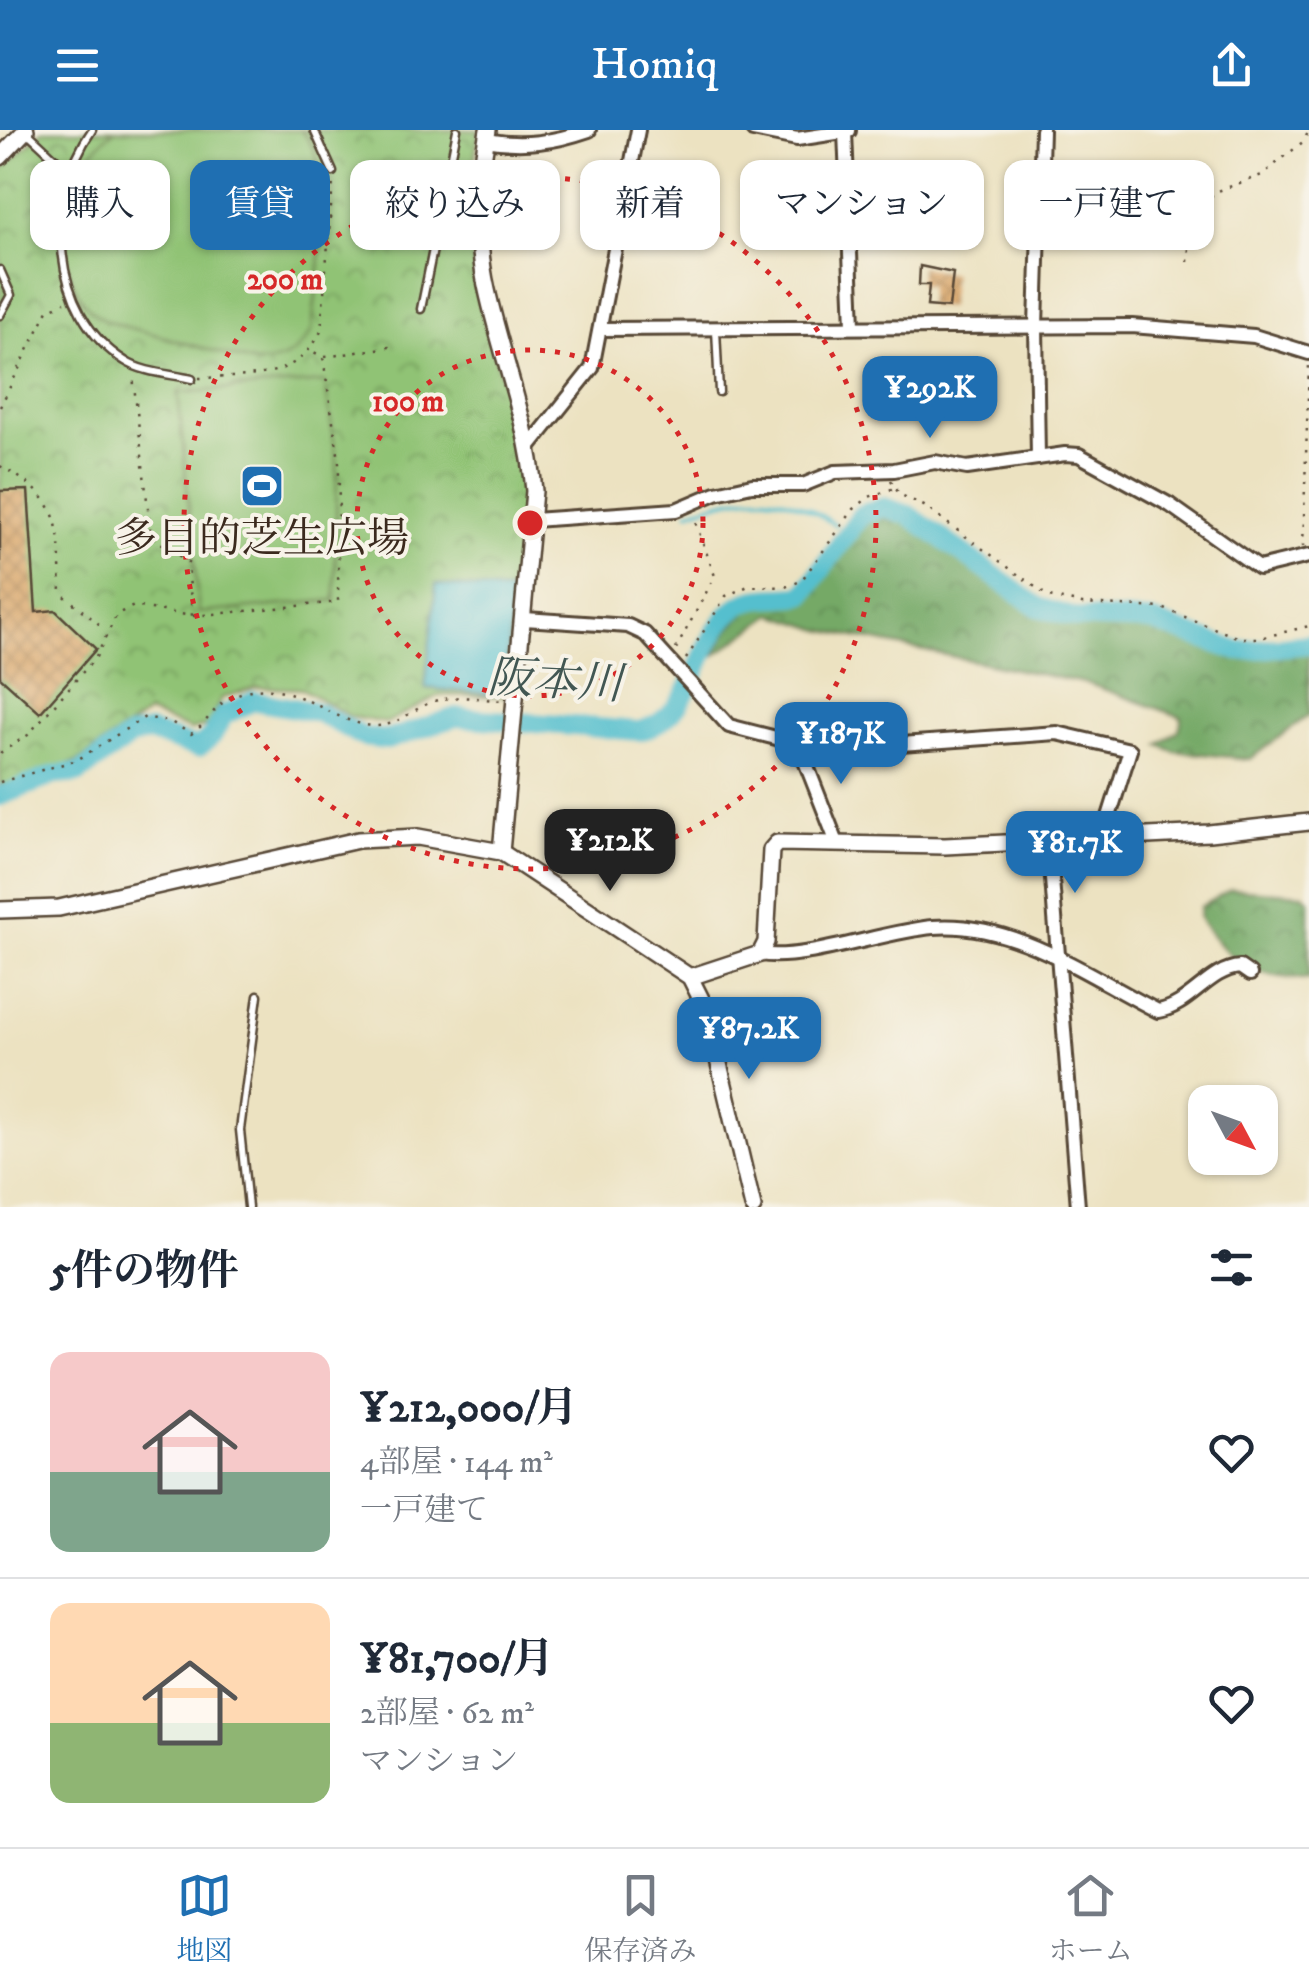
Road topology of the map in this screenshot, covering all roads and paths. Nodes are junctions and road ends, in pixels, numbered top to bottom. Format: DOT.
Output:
graph roads {
  1 [pos="26,130"];
  2 [pos="92,130"];
  3 [pos="314,130"];
  4 [pos="457,130"];
  5 [pos="590,130"];
  6 [pos="638,130"];
  7 [pos="753,130"];
  8 [pos="1042,130"];
  9 [pos="1309,130"];
  10 [pos="848,131"];
  11 [pos="487,135"];
  12 [pos="0,157"];
  13 [pos="57,160"];
  14 [pos="77,160"];
  15 [pos="334,172"];
  16 [pos="64,250"];
  17 [pos="1188,262"];
  18 [pos="0,270"];
  19 [pos="75,298"];
  20 [pos="421,309"];
  21 [pos="0,314"];
  22 [pos="854,325"];
  23 [pos="1036,326"];
  24 [pos="716,328"];
  25 [pos="602,330"];
  26 [pos="396,346"];
  27 [pos="312,351"];
  28 [pos="1309,352"];
  29 [pos="323,358"];
  30 [pos="1309,364"];
  31 [pos="132,365"];
  32 [pos="192,379"];
  33 [pos="719,392"];
  34 [pos="0,407"];
  35 [pos="530,448"];
  36 [pos="1038,458"];
  37 [pos="0,466"];
  38 [pos="890,470"];
  39 [pos="894,488"];
  40 [pos="692,515"];
  41 [pos="533,520"];
  42 [pos="1307,556"];
  43 [pos="192,616"];
  44 [pos="525,619"];
  45 [pos="1309,626"];
  46 [pos="106,630"];
  47 [pos="668,656"];
  48 [pos="680,671"];
  49 [pos="516,706"];
  50 [pos="801,750"];
  51 [pos="0,753"];
  52 [pos="0,782"];
  53 [pos="1309,822"];
  54 [pos="1102,839"];
  55 [pos="1050,842"];
  56 [pos="836,843"];
  57 [pos="501,852"];
  58 [pos="0,910"];
  59 [pos="760,954"];
  60 [pos="1058,954"];
  61 [pos="1250,974"];
  62 [pos="690,977"];
  63 [pos="258,995"];
  64 [pos="248,1207"];
  65 [pos="752,1207"];
  66 [pos="1078,1207"];
  1 -- 12 [label="street"];
  1 -- 13 [label="lane"];
  2 -- 14 [label="lane"];
  3 -- 15 [label="lane"];
  4 -- 20 [label="lane"];
  5 -- 11 [label="street"];
  6 -- 25 [label="street"];
  7 -- 10 [label="street"];
  8 -- 23 [label="street"];
  9 -- 17 [label="path"];
  10 -- 22 [label="street"];
  11 -- 35 [label="street"];
  15 -- 27 [label="path"];
  16 -- 19 [label="lane"];
  18 -- 21 [label="lane"];
  19 -- 31 [label="lane"];
  19 -- 34 [label="path"];
  22 -- 23 [label="street"];
  22 -- 24 [label="street"];
  23 -- 28 [label="street"];
  23 -- 36 [label="street"];
  24 -- 25 [label="street"];
  24 -- 33 [label="lane"];
  25 -- 35 [label="street"];
  26 -- 29 [label="path"];
  27 -- 29 [label="path"];
  27 -- 32 [label="path"];
  29 -- 43 [label="path"];
  30 -- 42 [label="path"];
  31 -- 32 [label="lane"];
  31 -- 43 [label="path"];
  35 -- 41 [label="street"];
  36 -- 38 [label="street"];
  36 -- 42 [label="street"];
  37 -- 46 [label="path"];
  38 -- 39 [label="path"];
  38 -- 41 [label="street"];
  39 -- 45 [label="path"];
  39 -- 48 [label="path"];
  40 -- 47 [label="path"];
  41 -- 44 [label="street"];
  43 -- 46 [label="path"];
  44 -- 47 [label="street"];
  44 -- 49 [label="street"];
  46 -- 51 [label="path"];
  47 -- 48 [label="street"];
  48 -- 50 [label="street"];
  49 -- 52 [label="path"];
  49 -- 57 [label="street"];
  50 -- 54 [label="street"];
  50 -- 56 [label="street"];
  53 -- 54 [label="street"];
  54 -- 55 [label="street"];
  55 -- 56 [label="street"];
  55 -- 60 [label="street"];
  56 -- 59 [label="street"];
  57 -- 58 [label="street"];
  57 -- 62 [label="street"];
  59 -- 60 [label="street"];
  59 -- 62 [label="street"];
  60 -- 61 [label="street"];
  60 -- 66 [label="street"];
  62 -- 65 [label="street"];
  63 -- 64 [label="lane"];
}
